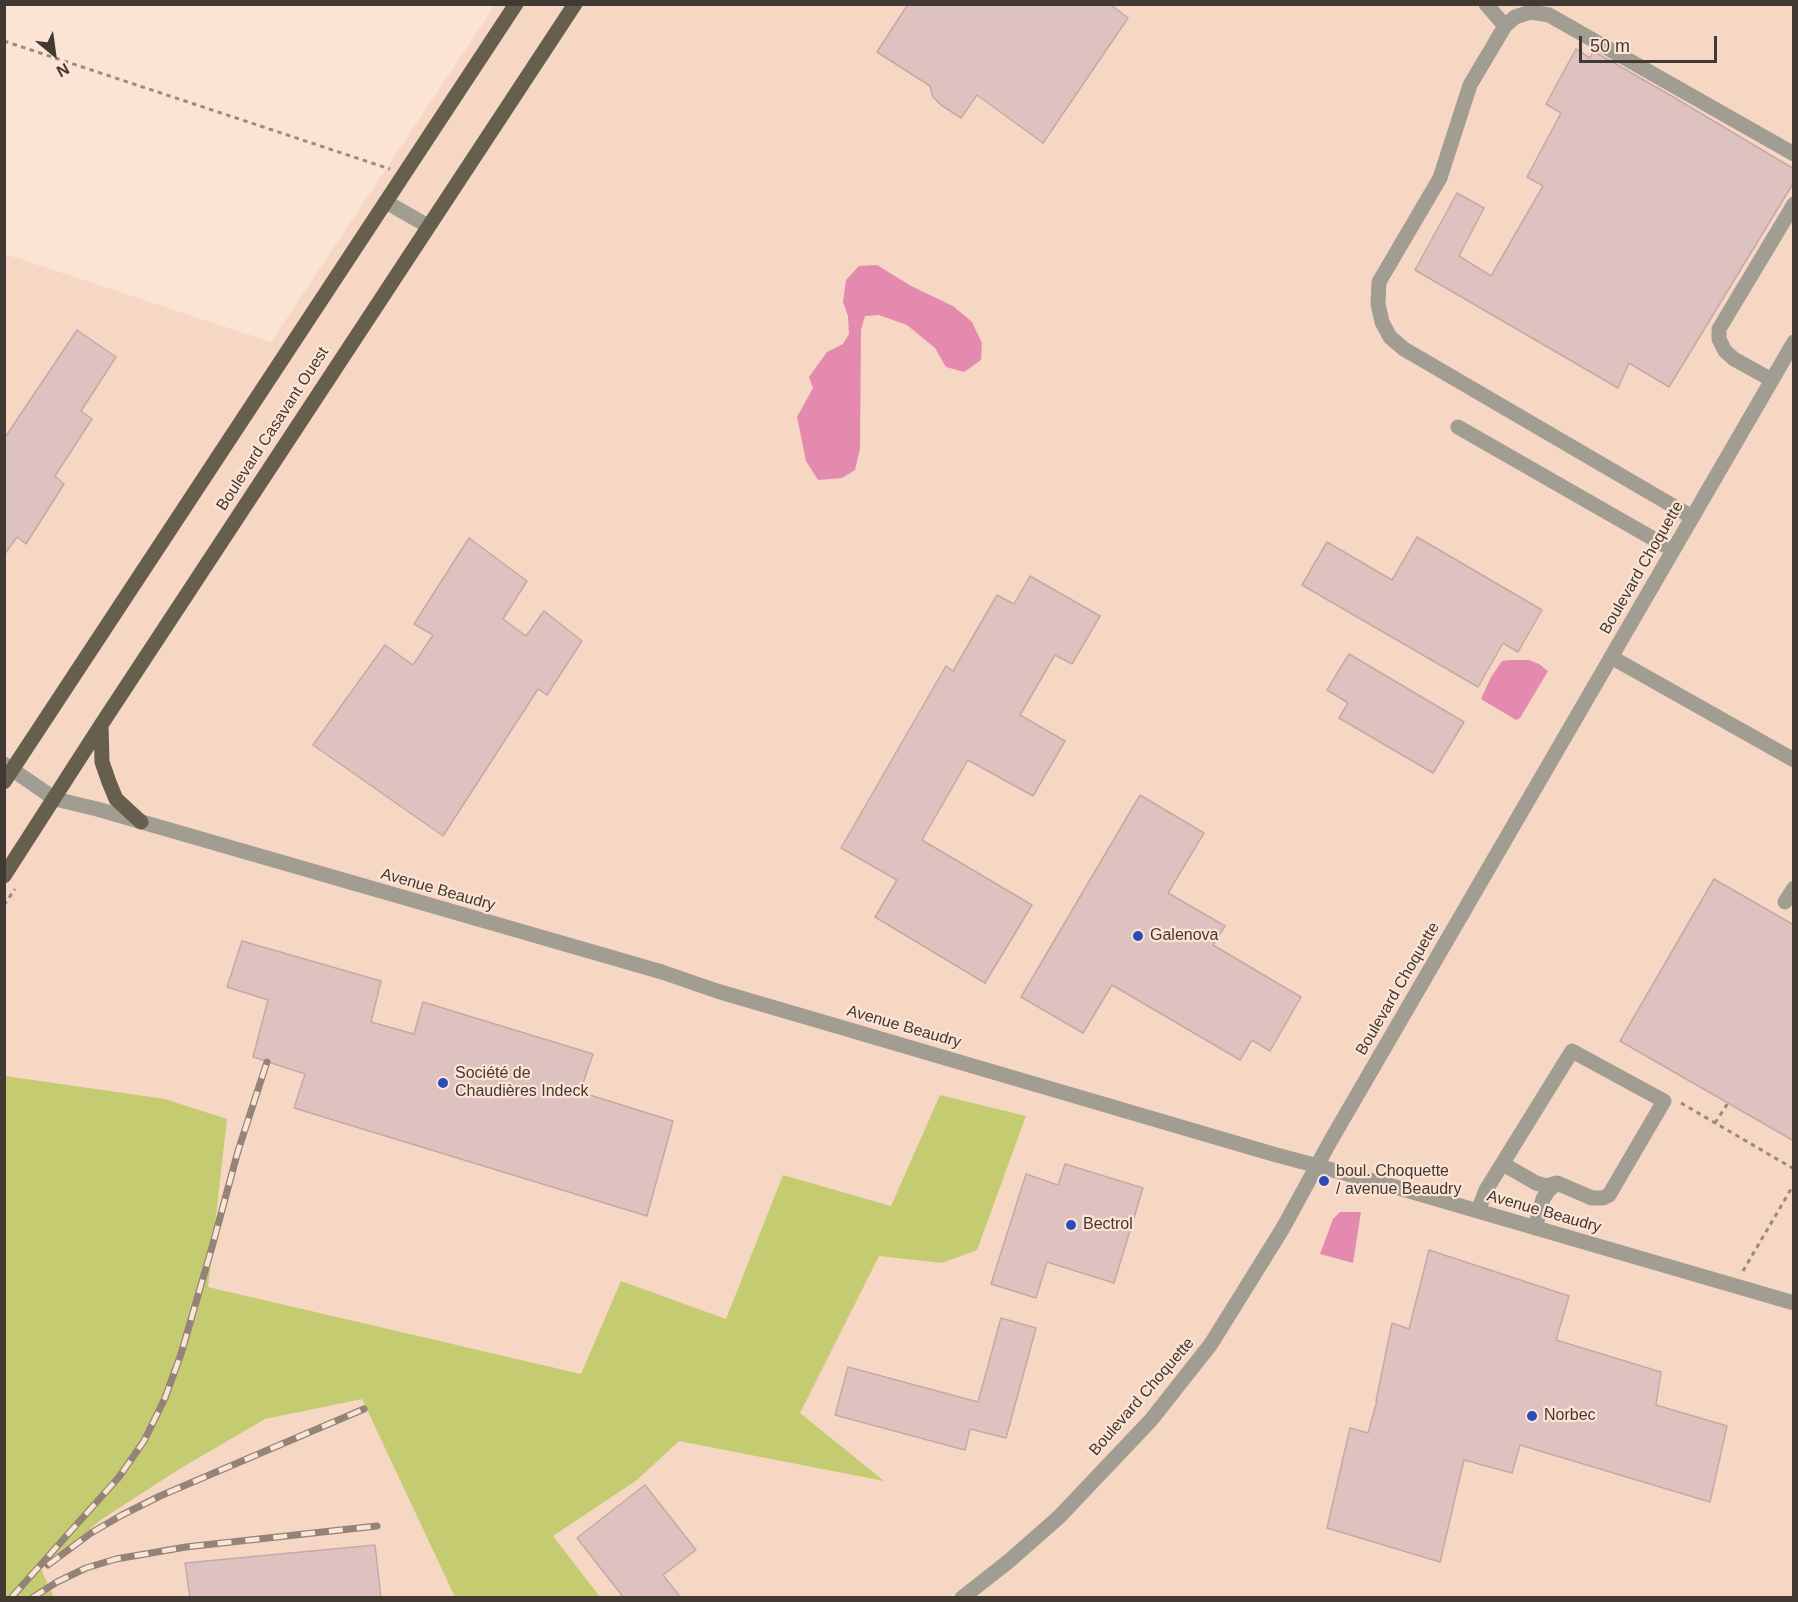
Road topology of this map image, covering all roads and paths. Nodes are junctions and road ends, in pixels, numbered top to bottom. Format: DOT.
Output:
graph roads {
  1 [pos="516,4"];
  2 [pos="575,4"];
  3 [pos="1486,4"];
  4 [pos="1505,26"];
  5 [pos="4,41"];
  6 [pos="1794,154"];
  7 [pos="405,174"];
  8 [pos="386,202"];
  9 [pos="1794,204"];
  10 [pos="428,226"];
  11 [pos="1794,342"];
  12 [pos="1772,380"];
  13 [pos="1458,427"];
  14 [pos="1692,517"];
  15 [pos="1672,550"];
  16 [pos="1611,657"];
  17 [pos="101,725"];
  18 [pos="1794,760"];
  19 [pos="7,772"];
  20 [pos="55,799"];
  21 [pos="141,822"];
  22 [pos="4,876"];
  23 [pos="1794,888"];
  24 [pos="1785,902"];
  25 [pos="1676,1101"];
  26 [pos="1728,1103"];
  27 [pos="1715,1123"];
  28 [pos="1503,1164"];
  29 [pos="1317,1165"];
  30 [pos="1794,1169"];
  31 [pos="1557,1183"];
  32 [pos="1794,1184"];
  33 [pos="1478,1211"];
  34 [pos="1535,1228"];
  35 [pos="1743,1271"];
  36 [pos="1794,1303"];
  37 [pos="962,1598"];
  1 -- 7 [label="main road, Boulevard Casavant Ouest"];
  2 -- 10 [label="main road, Boulevard Casavant Ouest"];
  3 -- 4 [label="street"];
  4 -- 6 [label="street"];
  4 -- 14 [label="street"];
  5 -- 7 [label="path"];
  7 -- 8 [label="main road, Boulevard Casavant Ouest"];
  8 -- 10 [label="street"];
  8 -- 19 [label="main road, Boulevard Casavant Ouest"];
  9 -- 12 [label="street"];
  10 -- 17 [label="main road, Boulevard Casavant Ouest"];
  11 -- 12 [label="street, Boulevard Choquette"];
  12 -- 14 [label="street, Boulevard Choquette"];
  13 -- 15 [label="street"];
  14 -- 15 [label="street, Boulevard Choquette"];
  15 -- 16 [label="street, Boulevard Choquette"];
  16 -- 18 [label="street"];
  16 -- 29 [label="street, Boulevard Choquette"];
  17 -- 20 [label="main road, Boulevard Casavant Ouest"];
  17 -- 21 [label="main road"];
  19 -- 20 [label="street, Avenue Beaudry"];
  20 -- 21 [label="street, Avenue Beaudry"];
  20 -- 22 [label="main road, Boulevard Casavant Ouest"];
  21 -- 29 [label="street, Avenue Beaudry"];
  23 -- 24 [label="street"];
  25 -- 27 [label="path"];
  26 -- 27 [label="path"];
  27 -- 30 [label="path"];
  28 -- 31 [label="street"];
  28 -- 31 [label="street"];
  28 -- 33 [label="street"];
  29 -- 33 [label="street, Avenue Beaudry"];
  29 -- 37 [label="street, Boulevard Choquette"];
  31 -- 34 [label="street"];
  32 -- 35 [label="path"];
  33 -- 34 [label="street, Avenue Beaudry"];
  34 -- 36 [label="street, Avenue Beaudry"];
}
